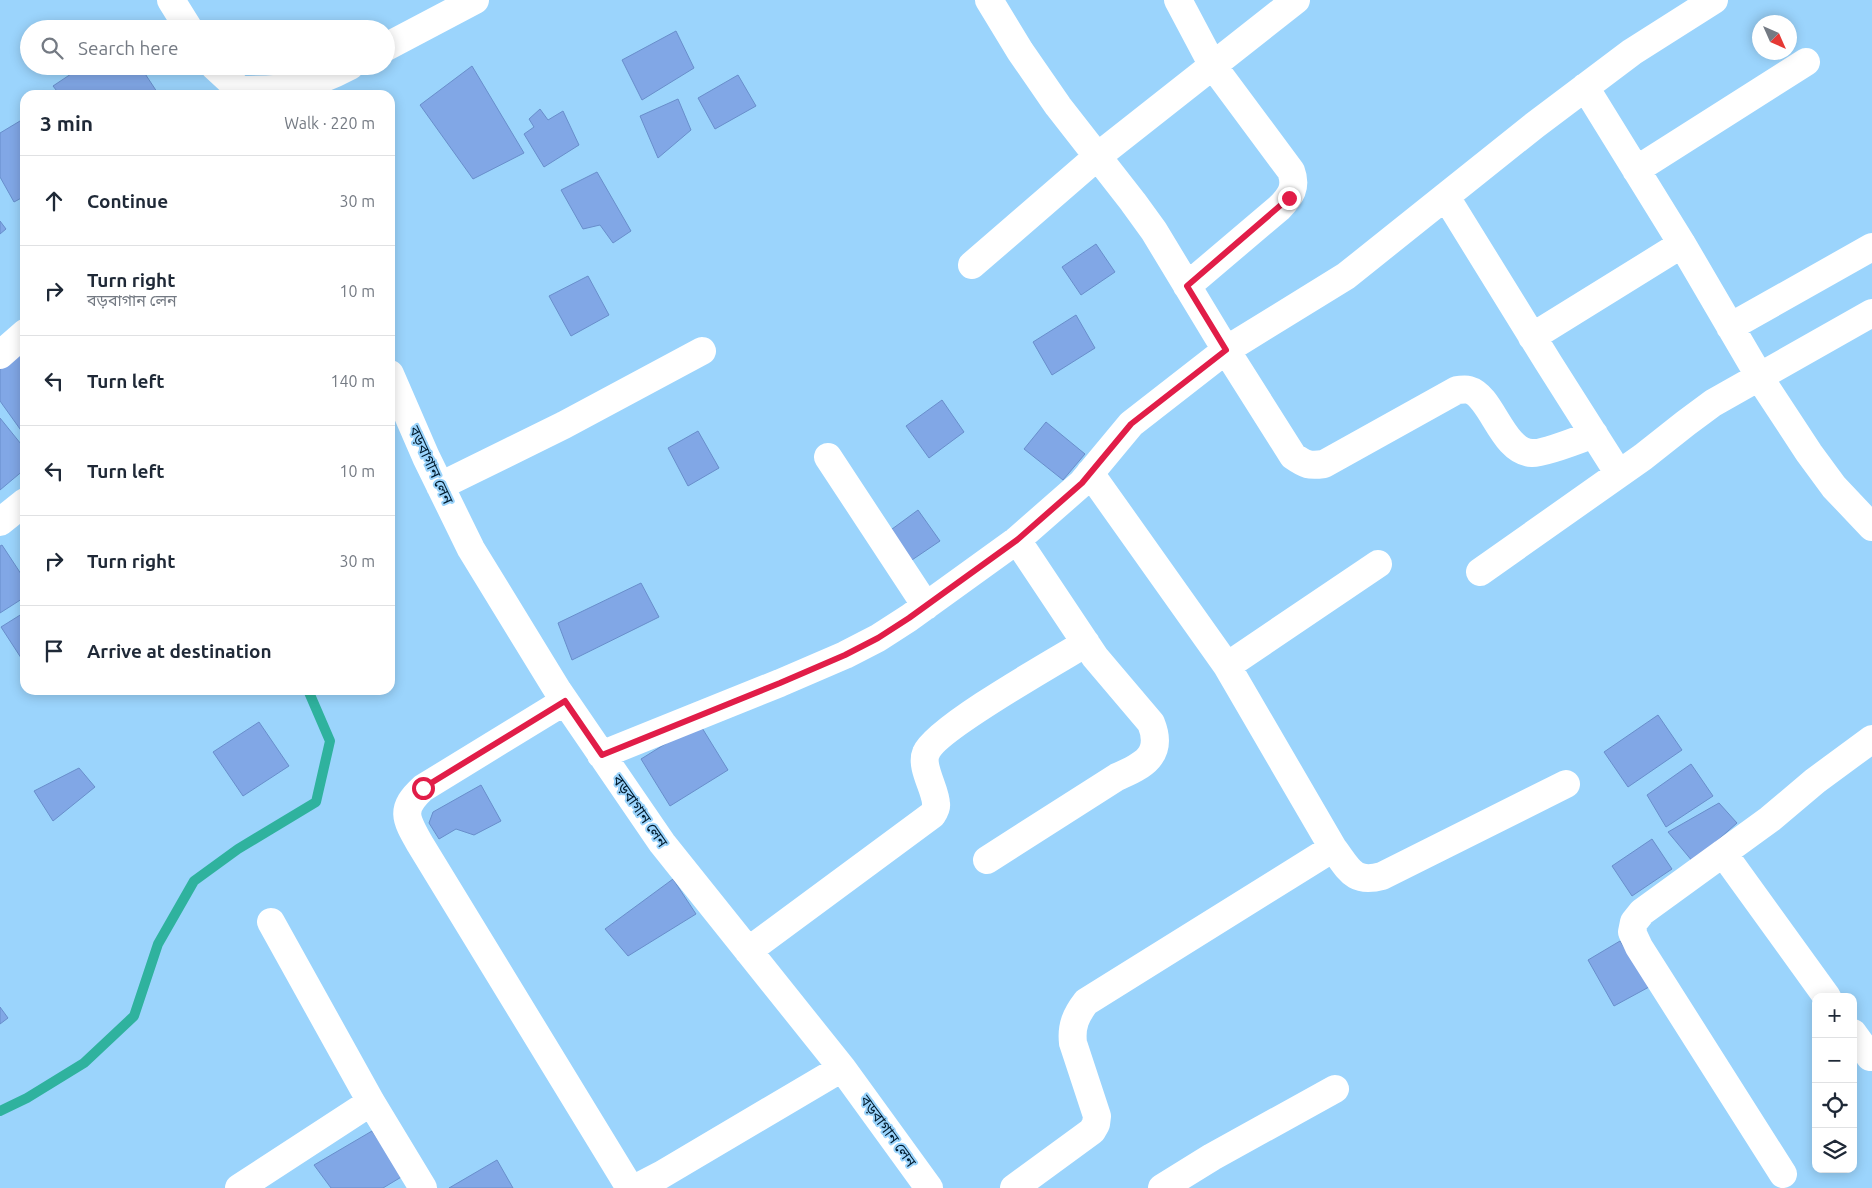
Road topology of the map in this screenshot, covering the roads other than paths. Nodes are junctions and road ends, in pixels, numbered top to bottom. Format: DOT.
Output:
graph roads {
  1 [pos="171,0"];
  2 [pos="475,0"];
  3 [pos="989,0"];
  4 [pos="1178,0"];
  5 [pos="1296,0"];
  6 [pos="1714,0"];
  7 [pos="183,20"];
  8 [pos="395,42"];
  9 [pos="1806,62"];
  10 [pos="1213,66"];
  11 [pos="223,75"];
  12 [pos="333,75"];
  13 [pos="1585,87"];
  14 [pos="239,90"];
  15 [pos="275,90"];
  16 [pos="1098,156"];
  17 [pos="1636,170"];
  18 [pos="1446,197"];
  19 [pos="1682,244"];
  20 [pos="1872,247"];
  21 [pos="972,265"];
  22 [pos="1187,286"];
  23 [pos="1872,313"];
  24 [pos="1730,327"];
  25 [pos="1532,336"];
  26 [pos="20,337"];
  27 [pos="1226,350"];
  28 [pos="702,351"];
  29 [pos="0,355"];
  30 [pos="1759,376"];
  31 [pos="395,385"];
  32 [pos="1594,434"];
  33 [pos="828,457"];
  34 [pos="1090,473"];
  35 [pos="1620,474"];
  36 [pos="440,486"];
  37 [pos="20,506"];
  38 [pos="0,522"];
  39 [pos="1872,527"];
  40 [pos="1017,540"];
  41 [pos="1378,564"];
  42 [pos="1480,572"];
  43 [pos="926,606"];
  44 [pos="1086,643"];
  45 [pos="1227,666"];
  46 [pos="565,701"];
  47 [pos="1872,739"];
  48 [pos="602,755"];
  49 [pos="1566,784"];
  50 [pos="1333,848"];
  51 [pos="1723,853"];
  52 [pos="987,860"];
  53 [pos="271,922"];
  54 [pos="748,951"];
  55 [pos="1824,993"];
  56 [pos="1857,1038"];
  57 [pos="1870,1057"];
  58 [pos="842,1068"];
  59 [pos="1335,1090"];
  60 [pos="371,1102"];
  61 [pos="1783,1174"];
  62 [pos="239,1188"];
  63 [pos="423,1188"];
  64 [pos="630,1188"];
  65 [pos="636,1188"];
  66 [pos="929,1188"];
  67 [pos="1014,1188"];
  68 [pos="1162,1188"];
  1 -- 7 [label="street"];
  2 -- 8 [label="street"];
  3 -- 16 [label="street"];
  4 -- 10 [label="street"];
  5 -- 10 [label="street"];
  6 -- 13 [label="street"];
  9 -- 17 [label="street"];
  10 -- 16 [label="street"];
  10 -- 22 [label="street"];
  11 -- 14 [label="street"];
  12 -- 15 [label="street"];
  13 -- 17 [label="street"];
  13 -- 18 [label="street"];
  16 -- 21 [label="street"];
  16 -- 22 [label="street"];
  17 -- 19 [label="street"];
  18 -- 25 [label="street"];
  18 -- 27 [label="street"];
  19 -- 24 [label="street"];
  19 -- 25 [label="street"];
  20 -- 24 [label="street"];
  22 -- 27 [label="street"];
  23 -- 30 [label="street"];
  24 -- 30 [label="street"];
  25 -- 32 [label="street"];
  26 -- 29 [label="street"];
  27 -- 32 [label="street"];
  27 -- 34 [label="street"];
  28 -- 36 [label="street"];
  30 -- 35 [label="street"];
  30 -- 39 [label="street"];
  31 -- 36 [label="street, বড়বাগান লেন"];
  32 -- 35 [label="street"];
  33 -- 43 [label="street"];
  34 -- 40 [label="street"];
  34 -- 45 [label="street"];
  35 -- 42 [label="street"];
  36 -- 46 [label="street, বড়বাগান লেন"];
  37 -- 38 [label="street"];
  40 -- 43 [label="street"];
  40 -- 44 [label="street"];
  41 -- 45 [label="street"];
  43 -- 48 [label="street"];
  44 -- 52 [label="street"];
  44 -- 54 [label="street"];
  45 -- 50 [label="street"];
  46 -- 48 [label="street, বড়বাগান লেন"];
  46 -- 64 [label="street"];
  47 -- 51 [label="street"];
  48 -- 54 [label="street, বড়বাগান লেন"];
  49 -- 50 [label="street"];
  50 -- 67 [label="street"];
  51 -- 55 [label="street"];
  51 -- 61 [label="street"];
  53 -- 60 [label="street"];
  54 -- 58 [label="street, বড়বাগান লেন"];
  56 -- 57 [label="street"];
  58 -- 65 [label="street"];
  58 -- 66 [label="street, বড়বাগান লেন"];
  59 -- 68 [label="street"];
  60 -- 62 [label="street"];
  60 -- 63 [label="street"];
}
